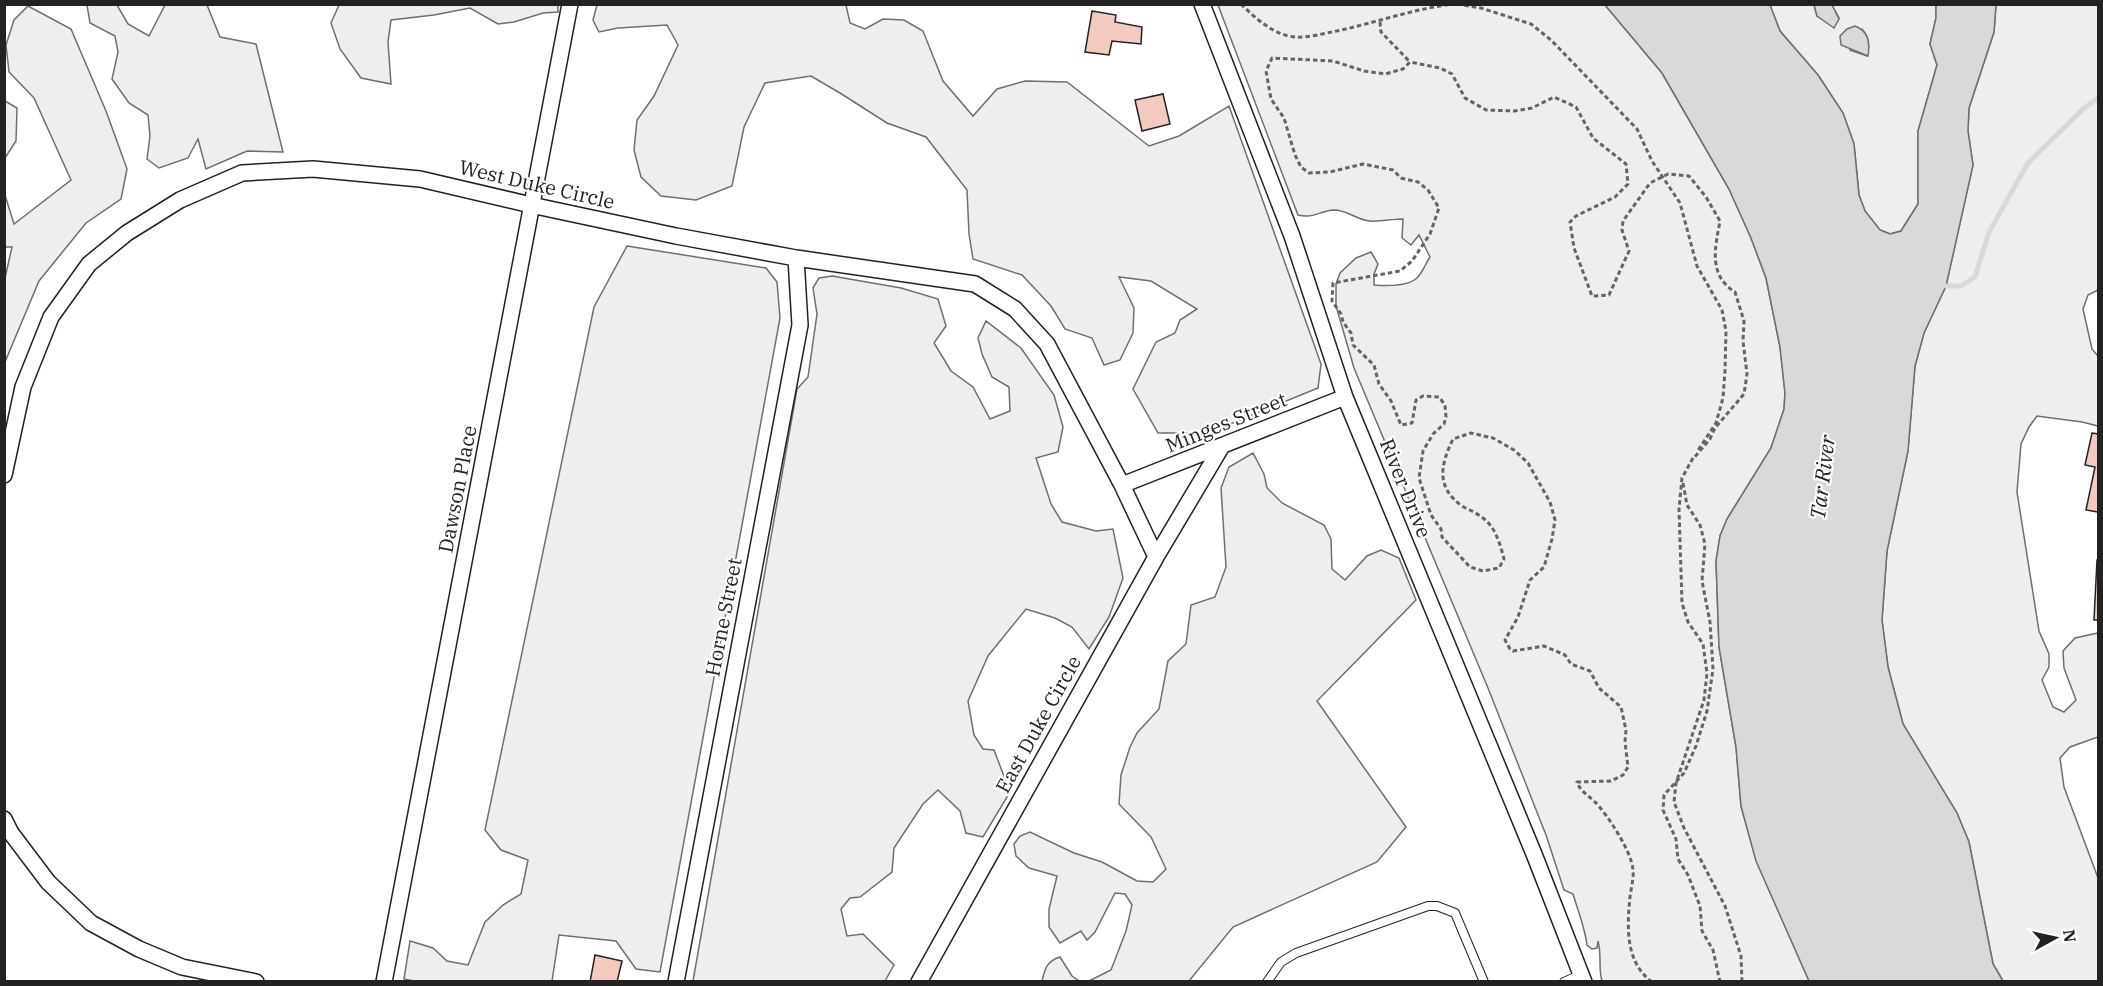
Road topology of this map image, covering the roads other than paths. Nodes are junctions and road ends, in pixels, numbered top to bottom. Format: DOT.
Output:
graph roads {
  1 [pos="570,4"];
  2 [pos="1202,4"];
  3 [pos="531,206"];
  4 [pos="796,258"];
  5 [pos="1346,397"];
  6 [pos="1221,446"];
  7 [pos="4,475"];
  8 [pos="1122,485"];
  9 [pos="1156,557"];
  10 [pos="4,819"];
  11 [pos="1583,978"];
  12 [pos="256,981"];
  13 [pos="384,981"];
  14 [pos="676,981"];
  15 [pos="919,981"];
  16 [pos="1267,981"];
  17 [pos="1484,981"];
  18 [pos="1564,981"];
  1 -- 3 [label="street, Dawson Place"];
  2 -- 5 [label="street, River Drive"];
  3 -- 4 [label="street, West Duke Circle"];
  3 -- 7 [label="street, West Duke Circle"];
  3 -- 13 [label="street, Dawson Place"];
  4 -- 8 [label="street, West Duke Circle"];
  4 -- 14 [label="street, Horne Street"];
  5 -- 6 [label="street, Minges Street"];
  5 -- 11 [label="street, River Drive"];
  6 -- 8 [label="street, Minges Street"];
  6 -- 9 [label="street, East Duke Circle"];
  8 -- 9 [label="street"];
  9 -- 15 [label="street, East Duke Circle"];
  10 -- 12 [label="street"];
  11 -- 18 [label="lane"];
  16 -- 17 [label="lane"];
}
